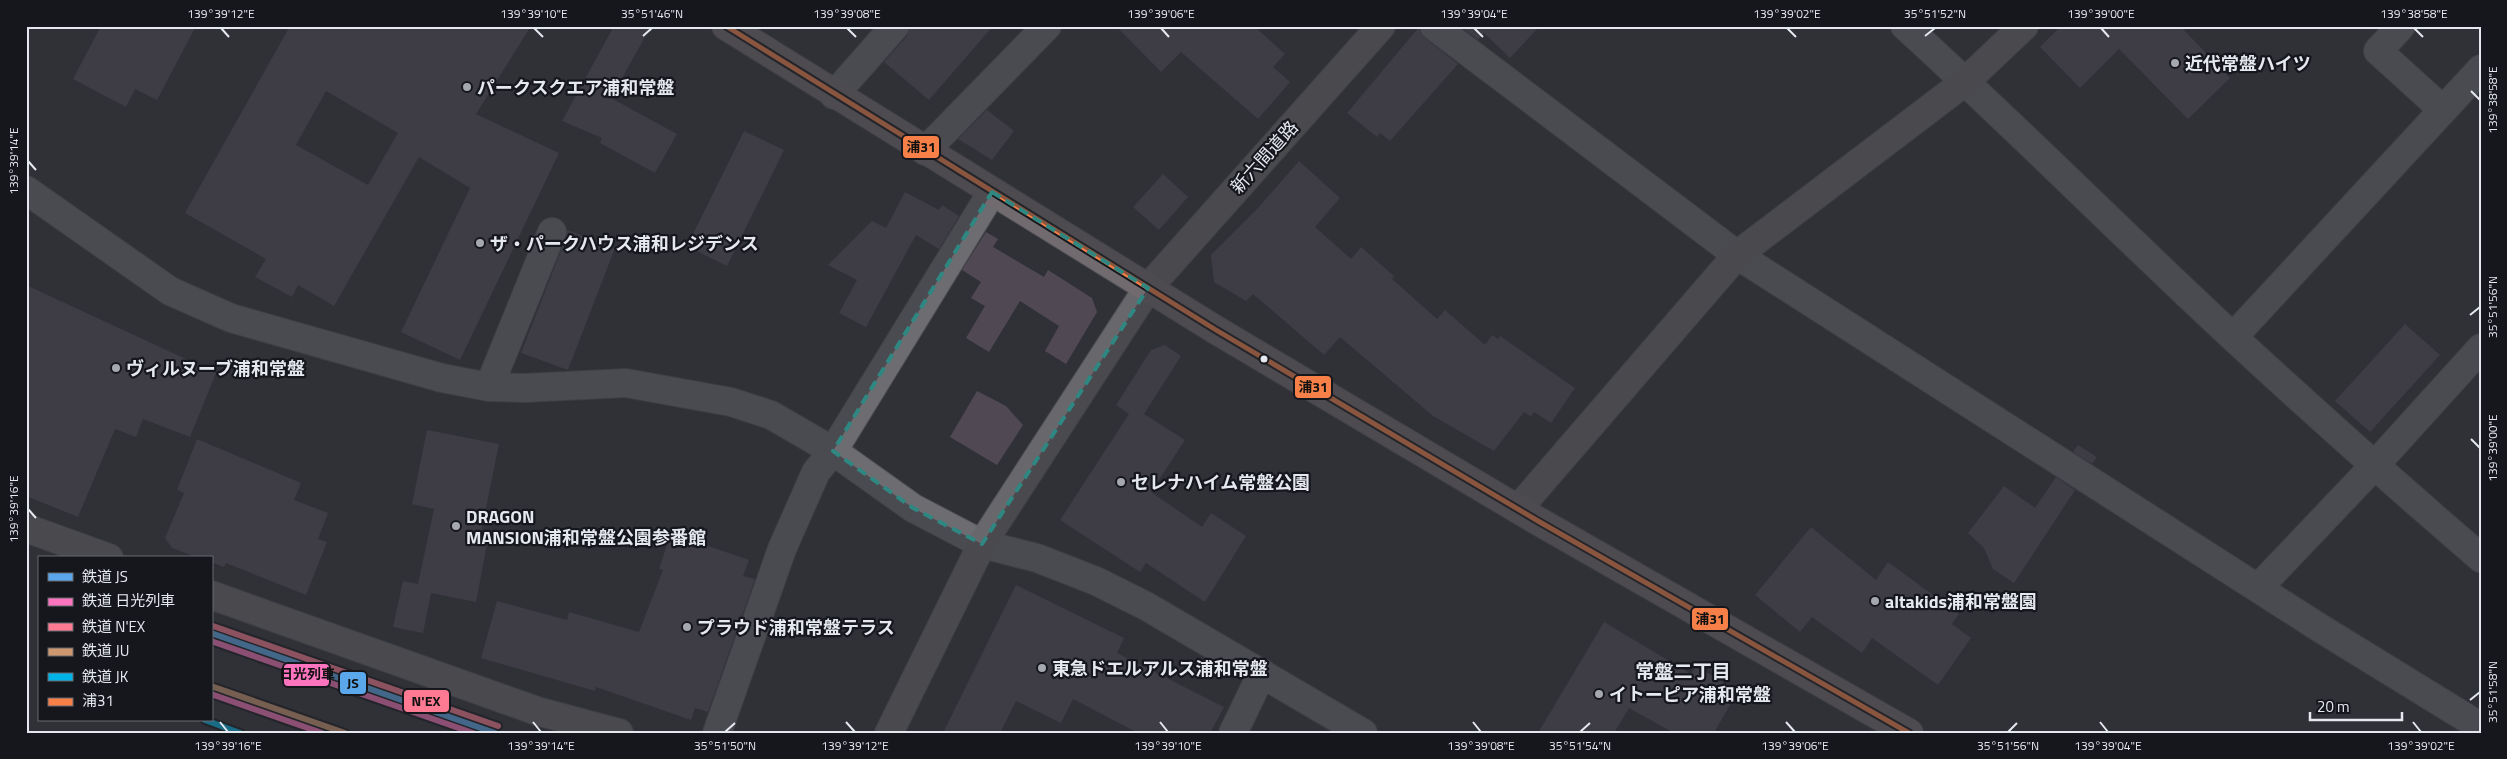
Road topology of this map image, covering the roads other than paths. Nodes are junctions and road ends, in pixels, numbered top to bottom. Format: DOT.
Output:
graph roads {
  1 [pos="726,26"];
  2 [pos="895,26"];
  3 [pos="1047,26"];
  4 [pos="1381,26"];
  5 [pos="1434,26"];
  6 [pos="1905,26"];
  7 [pos="2024,26"];
  8 [pos="2401,26"];
  9 [pos="2481,69"];
  10 [pos="1966,81"];
  11 [pos="834,94"];
  12 [pos="2442,109"];
  13 [pos="925,151"];
  14 [pos="26,190"];
  15 [pos="992,192"];
  16 [pos="552,232"];
  17 [pos="1737,255"];
  18 [pos="1148,288"];
  19 [pos="2233,337"];
  20 [pos="2481,348"];
  21 [pos="489,387"];
  22 [pos="833,451"];
  23 [pos="2374,466"];
  24 [pos="1518,509"];
  25 [pos="26,528"];
  26 [pos="982,544"];
  27 [pos="103,556"];
  28 [pos="2481,558"];
  29 [pos="2259,587"];
  30 [pos="212,594"];
  31 [pos="1262,674"];
  32 [pos="2481,727"];
  33 [pos="619,733"];
  34 [pos="717,733"];
  35 [pos="889,733"];
  36 [pos="1232,733"];
  37 [pos="1363,733"];
  38 [pos="1910,733"];
  1 -- 11 [label="main road"];
  2 -- 11 [label="street"];
  3 -- 13 [label="street"];
  4 -- 18 [label="street, 新六間道路"];
  5 -- 17 [label="street"];
  6 -- 10 [label="street"];
  7 -- 10 [label="street"];
  8 -- 12 [label="street"];
  9 -- 12 [label="street"];
  10 -- 17 [label="street"];
  10 -- 19 [label="street"];
  11 -- 13 [label="main road"];
  12 -- 19 [label="street"];
  13 -- 15 [label="main road"];
  14 -- 21 [label="street"];
  15 -- 18 [label="main road"];
  15 -- 22 [label="street"];
  16 -- 21 [label="street"];
  17 -- 24 [label="street"];
  17 -- 29 [label="street"];
  18 -- 24 [label="main road"];
  18 -- 26 [label="street, 新六間道路"];
  19 -- 23 [label="street"];
  20 -- 23 [label="street"];
  21 -- 22 [label="street"];
  22 -- 26 [label="street"];
  22 -- 34 [label="street"];
  23 -- 28 [label="street"];
  23 -- 29 [label="street"];
  24 -- 38 [label="main road"];
  25 -- 27 [label="street"];
  26 -- 31 [label="street"];
  26 -- 35 [label="street, 新六間道路"];
  29 -- 32 [label="street"];
  30 -- 33 [label="street"];
  31 -- 36 [label="street"];
  31 -- 37 [label="street"];
}
